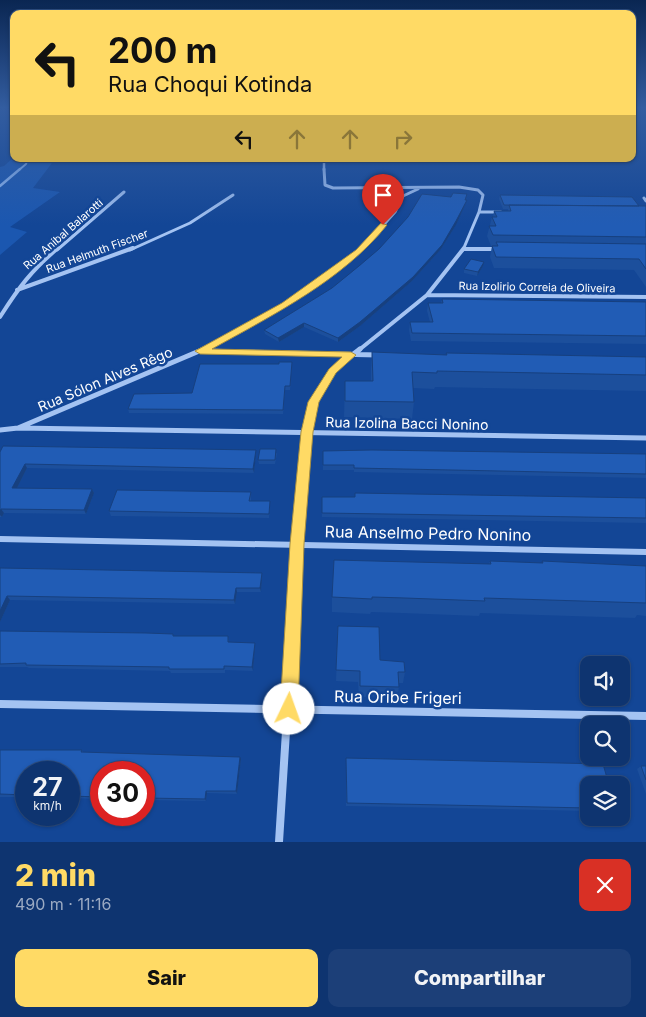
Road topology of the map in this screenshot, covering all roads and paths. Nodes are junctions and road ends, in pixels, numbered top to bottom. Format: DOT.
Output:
graph roads {
  1 [pos="324,162"];
  2 [pos="421,188"];
  3 [pos="124,192"];
  4 [pos="233,195"];
  5 [pos="480,212"];
  6 [pos="509,212"];
  7 [pos="464,249"];
  8 [pos="502,249"];
  9 [pos="16,290"];
  10 [pos="427,294"];
  11 [pos="646,297"];
  12 [pos="0,317"];
  13 [pos="200,351"];
  14 [pos="351,355"];
  15 [pos="381,355"];
  16 [pos="18,428"];
  17 [pos="0,430"];
  18 [pos="307,432"];
  19 [pos="646,438"];
  20 [pos="0,539"];
  21 [pos="297,544"];
  22 [pos="646,552"];
  23 [pos="0,704"];
  24 [pos="289,709"];
  25 [pos="646,716"];
  26 [pos="279,842"];
  1 -- 2 [label="street"];
  2 -- 5 [label="street"];
  2 -- 13 [label="street, Rua Sólon Alves Rêgo"];
  3 -- 9 [label="street, Rua Anibal Balarotti"];
  4 -- 9 [label="street, Rua Helmuth Fischer"];
  5 -- 6 [label="street"];
  5 -- 7 [label="street"];
  7 -- 8 [label="street"];
  7 -- 10 [label="street"];
  9 -- 12 [label="street, Rua Anibal Balarotti"];
  10 -- 11 [label="street, Rua Izolirio Correia de Oliveira"];
  10 -- 14 [label="street"];
  13 -- 14 [label="street"];
  13 -- 16 [label="street, Rua Sólon Alves Rêgo"];
  14 -- 15 [label="street"];
  14 -- 18 [label="street"];
  16 -- 17 [label="street, Rua Sólon Alves Rêgo"];
  16 -- 18 [label="street, Rua Izolina Bacci Nonino"];
  18 -- 19 [label="street, Rua Izolina Bacci Nonino"];
  18 -- 21 [label="street"];
  20 -- 21 [label="street, Rua Anselmo Pedro Nonino"];
  21 -- 22 [label="street, Rua Anselmo Pedro Nonino"];
  21 -- 24 [label="street"];
  23 -- 24 [label="street, Rua Oribe Frigeri"];
  24 -- 25 [label="street, Rua Oribe Frigeri"];
  24 -- 26 [label="street"];
}
